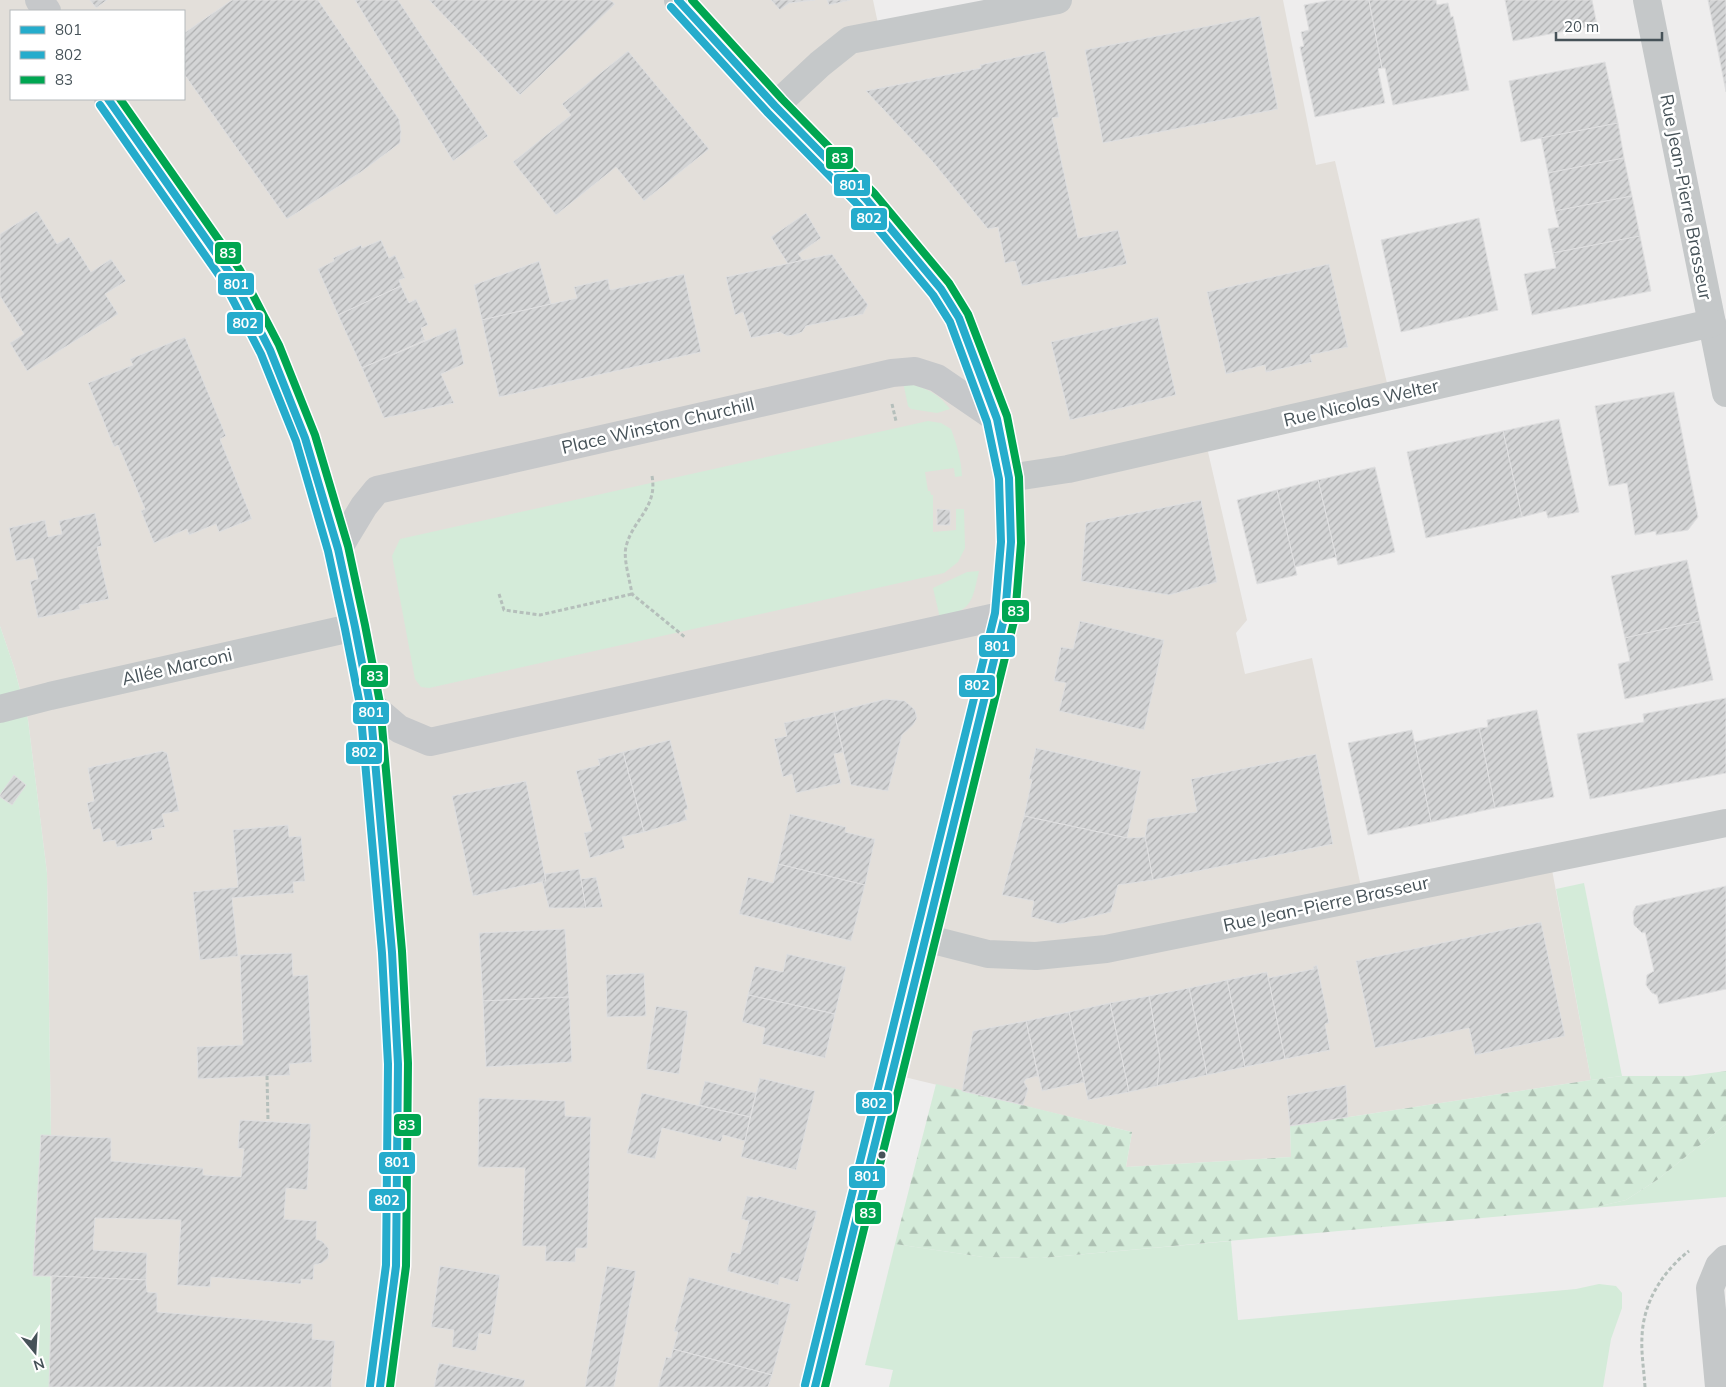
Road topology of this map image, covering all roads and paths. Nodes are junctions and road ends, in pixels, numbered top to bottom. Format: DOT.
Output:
graph roads {
  1 [pos="678,0"];
  2 [pos="1058,0"];
  3 [pos="1647,0"];
  4 [pos="109,100"];
  5 [pos="775,106"];
  6 [pos="1712,323"];
  7 [pos="1726,394"];
  8 [pos="997,419"];
  9 [pos="652,476"];
  10 [pos="1009,478"];
  11 [pos="338,549"];
  12 [pos="499,594"];
  13 [pos="632,594"];
  14 [pos="1005,615"];
  15 [pos="355,627"];
  16 [pos="686,638"];
  17 [pos="370,704"];
  18 [pos="0,710"];
  19 [pos="1726,823"];
  20 [pos="925,938"];
  21 [pos="267,1076"];
  22 [pos="268,1121"];
  23 [pos="1692,1248"];
  24 [pos="1726,1259"];
  25 [pos="380,1387"];
  26 [pos="815,1387"];
  27 [pos="1646,1387"];
  28 [pos="1719,1387"];
  1 -- 5 [label="main road"];
  2 -- 5 [label="street"];
  3 -- 6 [label="street, Rue Jean-Pierre Brasseur"];
  4 -- 11 [label="main road"];
  5 -- 8 [label="main road"];
  6 -- 7 [label="street, Rue Jean-Pierre Brasseur"];
  6 -- 10 [label="street, Rue Nicolas Welter"];
  8 -- 10 [label="main road"];
  8 -- 11 [label="main road, Place Winston Churchill"];
  9 -- 13 [label="path"];
  10 -- 14 [label="main road"];
  11 -- 15 [label="main road"];
  12 -- 13 [label="path"];
  13 -- 16 [label="path"];
  14 -- 17 [label="main road"];
  14 -- 20 [label="main road"];
  15 -- 17 [label="main road"];
  15 -- 18 [label="street, Allée Marconi"];
  17 -- 25 [label="main road"];
  19 -- 20 [label="street, Rue Jean-Pierre Brasseur"];
  20 -- 26 [label="main road"];
  21 -- 22 [label="path"];
  23 -- 27 [label="path"];
  24 -- 28 [label="street"];
}
